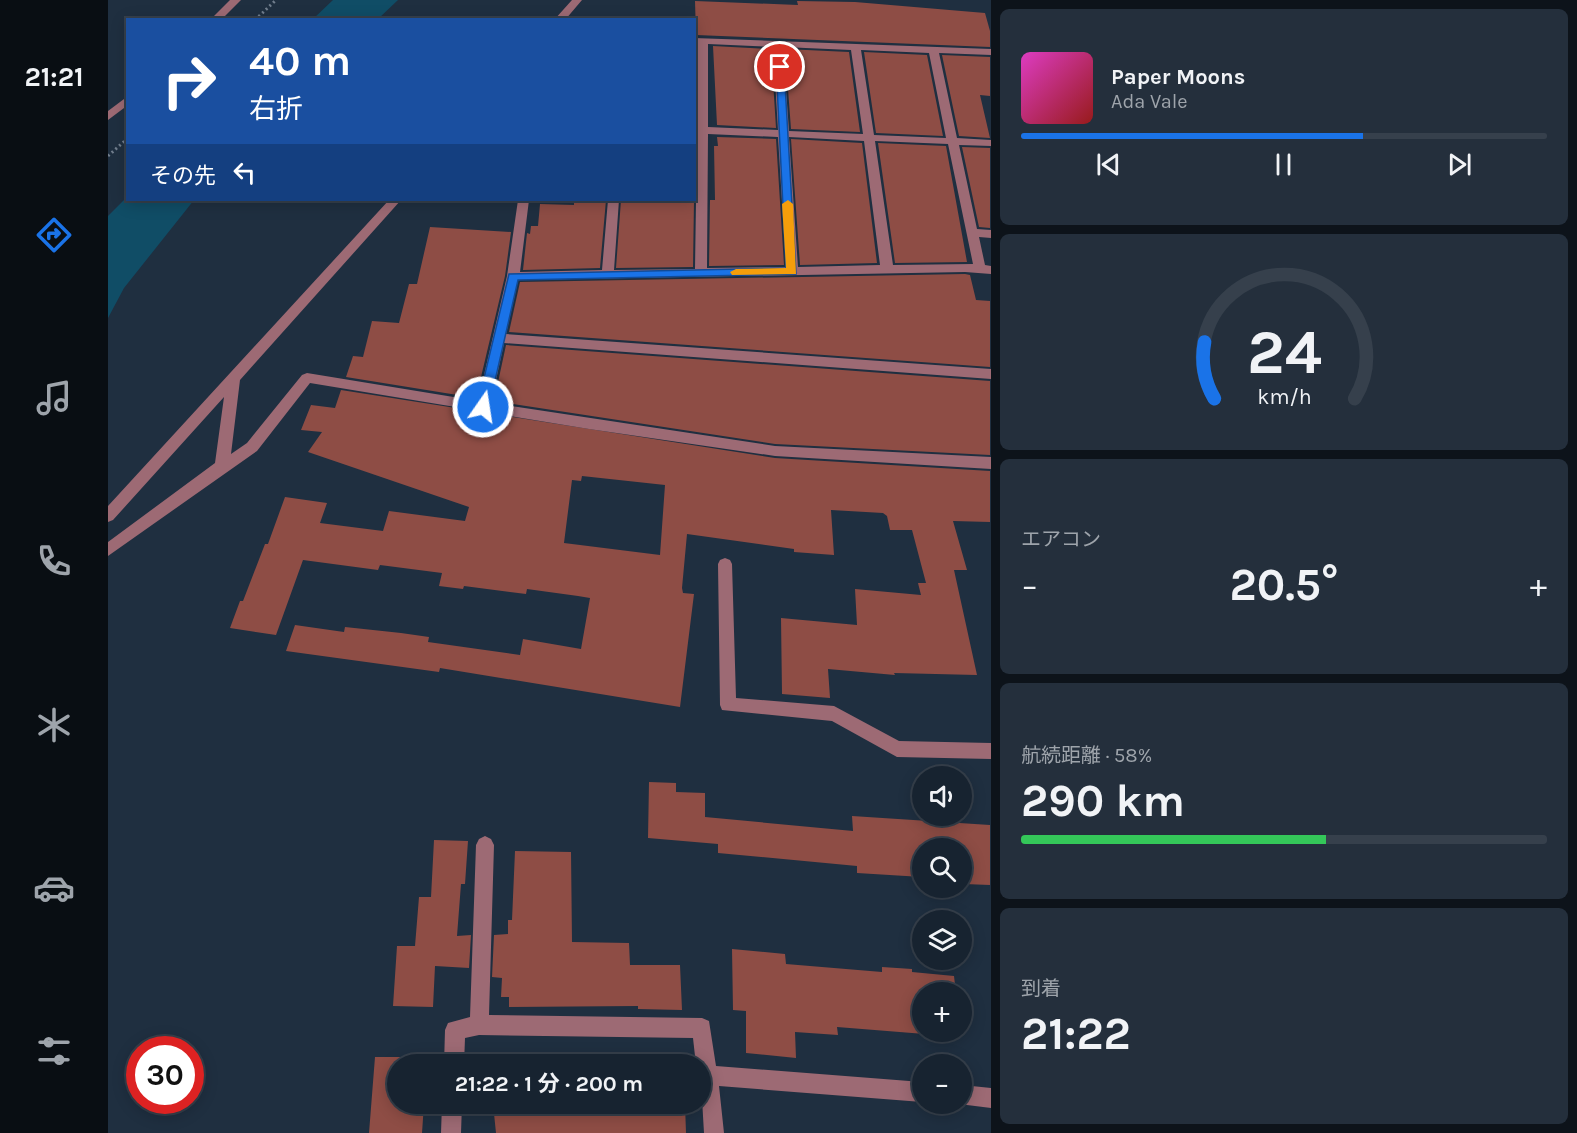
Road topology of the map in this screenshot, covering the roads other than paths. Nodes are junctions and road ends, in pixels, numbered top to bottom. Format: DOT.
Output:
graph roads {
  1 [pos="236,0"];
  2 [pos="577,0"];
  3 [pos="217,18"];
  4 [pos="561,18"];
  5 [pos="699,41"];
  6 [pos="778,44"];
  7 [pos="856,47"];
  8 [pos="933,50"];
  9 [pos="990,52"];
  10 [pos="126,101"];
  11 [pos="108,117"];
  12 [pos="698,130"];
  13 [pos="783,134"];
  14 [pos="869,138"];
  15 [pos="953,141"];
  16 [pos="990,143"];
  17 [pos="394,201"];
  18 [pos="523,201"];
  19 [pos="613,201"];
  20 [pos="972,233"];
  21 [pos="990,234"];
  22 [pos="887,269"];
  23 [pos="985,269"];
  24 [pos="792,271"];
  25 [pos="701,273"];
  26 [pos="608,275"];
  27 [pos="513,276"];
  28 [pos="499,338"];
  29 [pos="990,374"];
  30 [pos="233,380"];
  31 [pos="483,407"];
  32 [pos="990,463"];
  33 [pos="222,466"];
  34 [pos="108,516"];
  35 [pos="108,550"];
  36 [pos="726,564"];
  37 [pos="990,751"];
  38 [pos="485,845"];
  39 [pos="479,1025"];
  40 [pos="454,1054"];
  41 [pos="705,1054"];
  42 [pos="711,1075"];
  43 [pos="912,1091"];
  44 [pos="972,1096"];
  45 [pos="990,1098"];
  46 [pos="711,1104"];
  47 [pos="452,1114"];
  48 [pos="451,1133"];
  49 [pos="714,1133"];
  1 -- 3 [label="street"];
  2 -- 4 [label="street"];
  5 -- 6 [label="street"];
  5 -- 12 [label="street"];
  6 -- 7 [label="street"];
  6 -- 13 [label="street"];
  7 -- 8 [label="street"];
  7 -- 14 [label="street"];
  8 -- 9 [label="street"];
  8 -- 15 [label="street"];
  10 -- 11 [label="street"];
  12 -- 13 [label="street"];
  12 -- 25 [label="street"];
  13 -- 14 [label="street"];
  13 -- 24 [label="street"];
  14 -- 15 [label="street"];
  14 -- 22 [label="street"];
  15 -- 16 [label="street"];
  15 -- 20 [label="street"];
  17 -- 30 [label="street"];
  18 -- 27 [label="street"];
  19 -- 26 [label="street"];
  20 -- 21 [label="street"];
  20 -- 23 [label="street"];
  22 -- 23 [label="street"];
  22 -- 24 [label="street"];
  24 -- 25 [label="street"];
  25 -- 26 [label="street"];
  26 -- 27 [label="street"];
  27 -- 28 [label="street"];
  28 -- 29 [label="street"];
  28 -- 31 [label="street"];
  30 -- 33 [label="street"];
  30 -- 34 [label="street"];
  31 -- 32 [label="street"];
  31 -- 33 [label="street"];
  33 -- 35 [label="street"];
  36 -- 37 [label="street"];
  38 -- 39 [label="street"];
  39 -- 40 [label="street"];
  39 -- 41 [label="street"];
  42 -- 43 [label="street"];
  44 -- 45 [label="street"];
  46 -- 49 [label="street"];
  47 -- 48 [label="street"];
}
